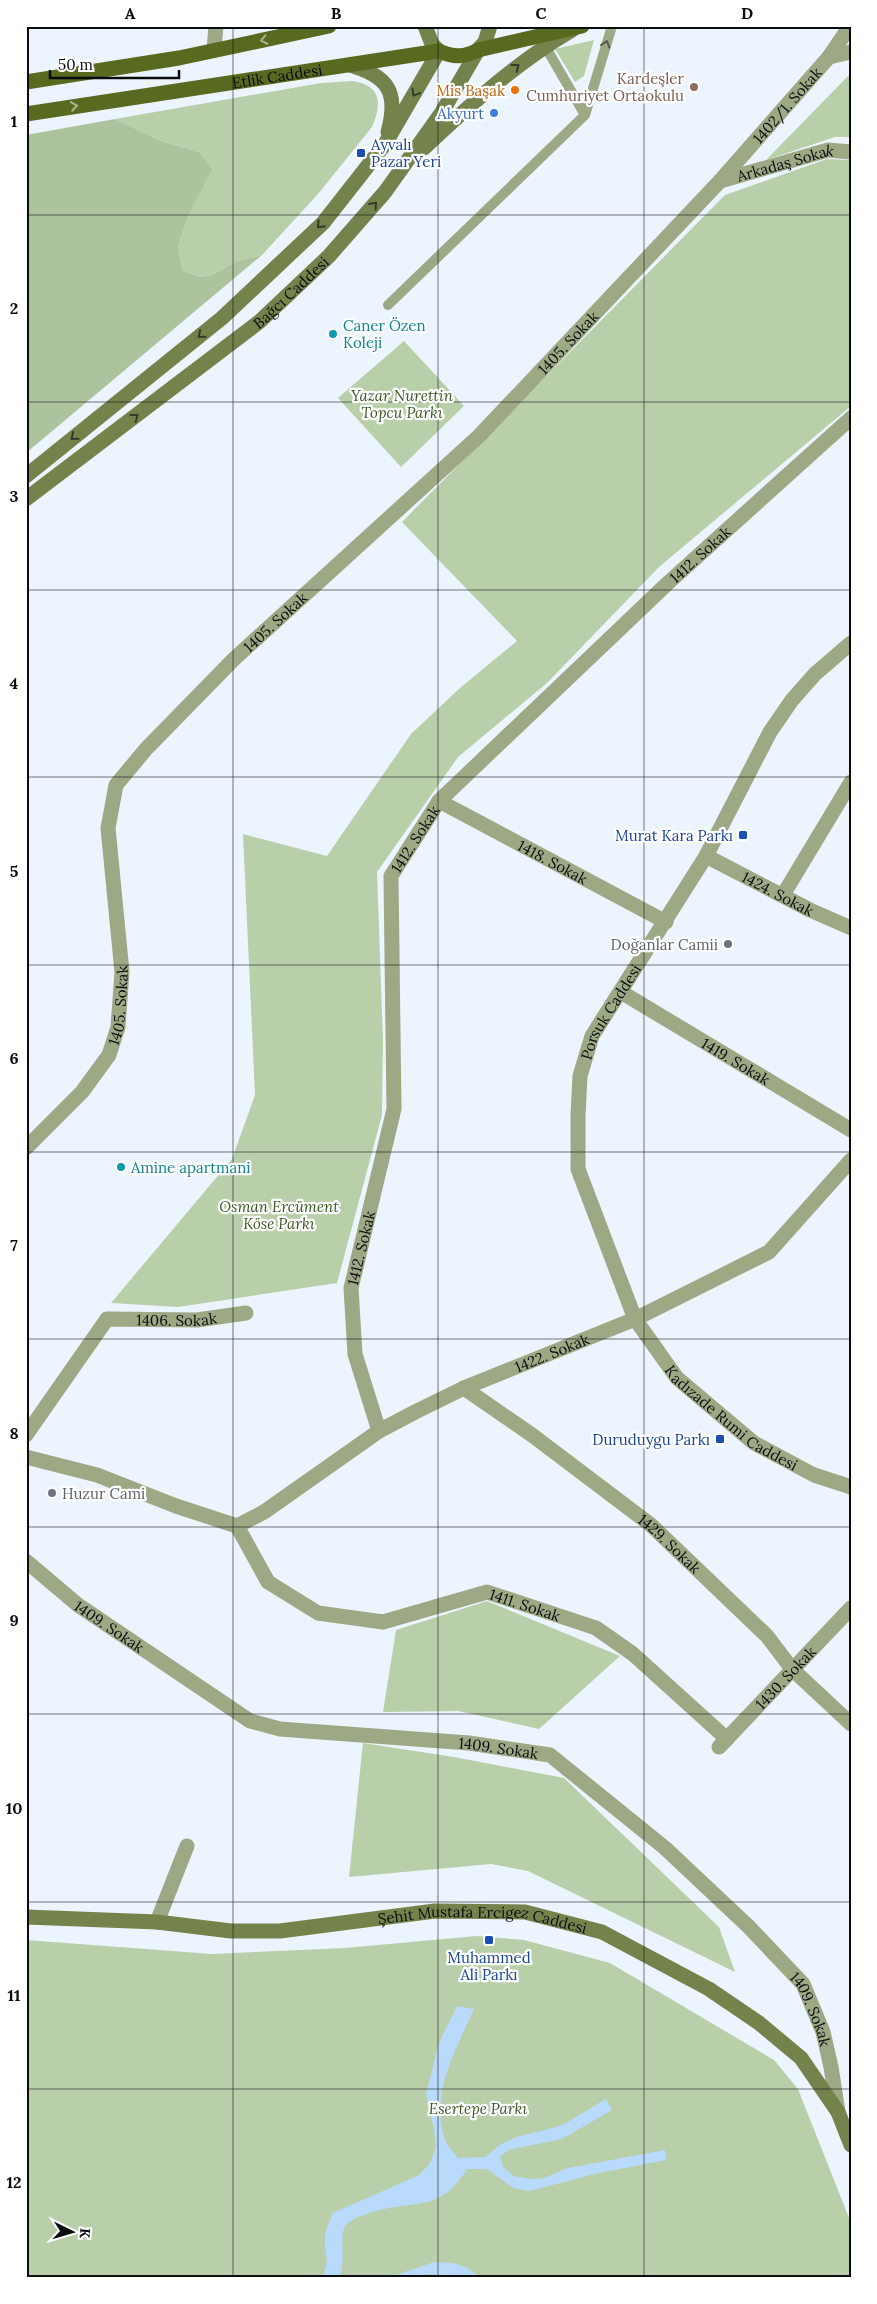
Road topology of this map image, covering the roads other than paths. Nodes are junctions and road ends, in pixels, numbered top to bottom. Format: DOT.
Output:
graph roads {
  1 [pos="216,26"];
  2 [pos="329,26"];
  3 [pos="425,26"];
  4 [pos="490,26"];
  5 [pos="582,26"];
  6 [pos="612,26"];
  7 [pos="850,26"];
  8 [pos="578,27"];
  9 [pos="545,46"];
  10 [pos="214,50"];
  11 [pos="478,50"];
  12 [pos="439,51"];
  13 [pos="851,52"];
  14 [pos="829,57"];
  15 [pos="350,65"];
  16 [pos="26,82"];
  17 [pos="26,114"];
  18 [pos="585,115"];
  19 [pos="385,144"];
  20 [pos="851,152"];
  21 [pos="401,169"];
  22 [pos="720,181"];
  23 [pos="388,305"];
  24 [pos="851,418"];
  25 [pos="26,476"];
  26 [pos="26,499"];
  27 [pos="851,643"];
  28 [pos="851,782"];
  29 [pos="439,801"];
  30 [pos="706,856"];
  31 [pos="782,895"];
  32 [pos="666,922"];
  33 [pos="851,928"];
  34 [pos="621,992"];
  35 [pos="851,1130"];
  36 [pos="26,1148"];
  37 [pos="851,1160"];
  38 [pos="246,1313"];
  39 [pos="635,1319"];
  40 [pos="464,1388"];
  41 [pos="379,1431"];
  42 [pos="26,1436"];
  43 [pos="26,1457"];
  44 [pos="851,1487"];
  45 [pos="237,1526"];
  46 [pos="26,1560"];
  47 [pos="851,1608"];
  48 [pos="792,1669"];
  49 [pos="851,1724"];
  50 [pos="723,1743"];
  51 [pos="186,1846"];
  52 [pos="26,1916"];
  53 [pos="157,1922"];
  54 [pos="838,2112"];
  55 [pos="851,2146"];
  1 -- 10 [label="street"];
  2 -- 10 [label="main road, one-way"];
  3 -- 12 [label="main road"];
  4 -- 11 [label="main road, Bağcı Caddesi"];
  5 -- 8 [label="main road"];
  18 -- 6 [label="lane, one-way"];
  7 -- 14 [label="street, 1402/1. Sokak"];
  8 -- 9 [label="main road"];
  8 -- 11 [label="main road"];
  9 -- 18 [label="lane"];
  21 -- 9 [label="main road, one-way"];
  10 -- 16 [label="main road"];
  11 -- 12 [label="main road"];
  11 -- 21 [label="main road, Bağcı Caddesi"];
  12 -- 15 [label="main road, Etlik Caddesi"];
  12 -- 19 [label="main road, Bağcı Caddesi, one-way"];
  13 -- 14 [label="street"];
  14 -- 22 [label="street, 1402/1. Sokak"];
  17 -- 15 [label="main road, Etlik Caddesi, one-way"];
  15 -- 19 [label="main road"];
  18 -- 23 [label="lane"];
  19 -- 25 [label="main road, Bağcı Caddesi, one-way"];
  20 -- 22 [label="street, Arkadaş Sokak"];
  26 -- 21 [label="main road, Bağcı Caddesi, one-way"];
  22 -- 36 [label="street, 1405. Sokak"];
  24 -- 29 [label="street, 1412. Sokak"];
  27 -- 30 [label="street, Porsuk Caddesi"];
  28 -- 31 [label="street"];
  29 -- 32 [label="street, 1418. Sokak"];
  29 -- 41 [label="street, 1412. Sokak"];
  30 -- 31 [label="street, 1424. Sokak"];
  30 -- 32 [label="street, Porsuk Caddesi"];
  31 -- 33 [label="street, 1424. Sokak"];
  32 -- 34 [label="street, Porsuk Caddesi"];
  34 -- 35 [label="street, 1419. Sokak"];
  34 -- 39 [label="street, Porsuk Caddesi"];
  37 -- 39 [label="street, 1422. Sokak"];
  38 -- 42 [label="street, 1406. Sokak"];
  39 -- 40 [label="street, 1422. Sokak"];
  39 -- 44 [label="street, Kadızade Rumi Caddesi"];
  40 -- 41 [label="street, 1422. Sokak"];
  40 -- 48 [label="street, 1429. Sokak"];
  41 -- 45 [label="street, 1422. Sokak"];
  43 -- 45 [label="street"];
  45 -- 50 [label="street, 1411. Sokak"];
  46 -- 54 [label="street, 1409. Sokak"];
  47 -- 48 [label="street, 1430. Sokak"];
  48 -- 49 [label="street, 1429. Sokak"];
  48 -- 50 [label="street, 1430. Sokak"];
  51 -- 53 [label="street"];
  52 -- 53 [label="main road, Şehit Mustafa Ercigez Caddesi"];
  53 -- 54 [label="main road, Şehit Mustafa Ercigez Caddesi"];
  54 -- 55 [label="main road, Şehit Mustafa Ercigez Caddesi"];
}
